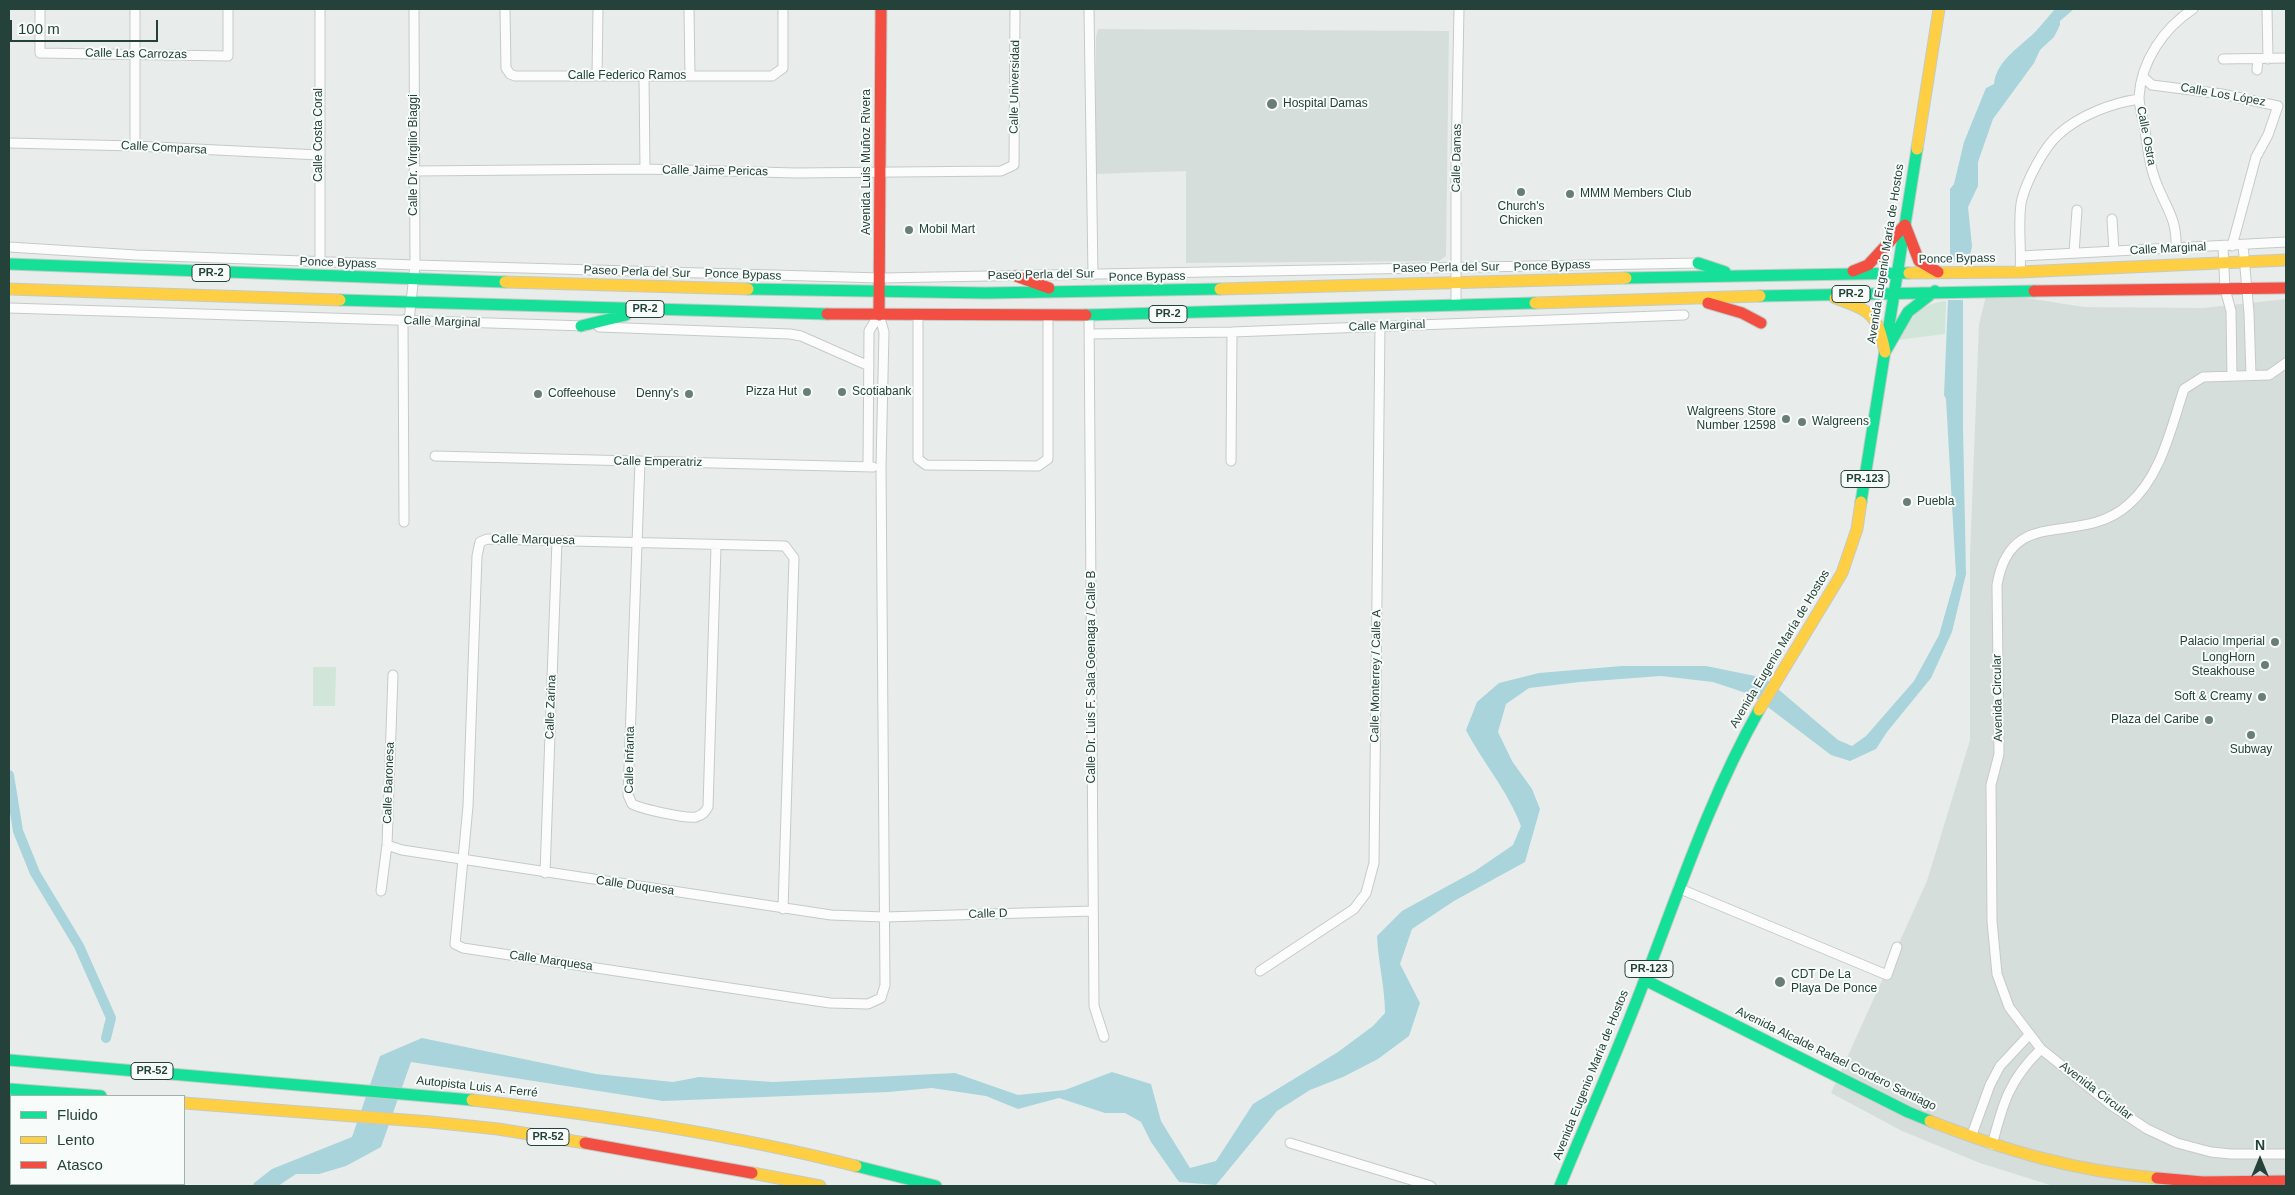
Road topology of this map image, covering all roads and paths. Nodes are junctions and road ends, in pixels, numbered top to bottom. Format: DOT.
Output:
graph roads {
  1 [pos="40,9"];
  2 [pos="135,9"];
  3 [pos="228,9"];
  4 [pos="320,9"];
  5 [pos="414,9"];
  6 [pos="505,9"];
  7 [pos="598,9"];
  8 [pos="689,9"];
  9 [pos="783,9"];
  10 [pos="880,9"];
  11 [pos="1015,9"];
  12 [pos="1089,9"];
  13 [pos="1459,9"];
  14 [pos="1939,9"];
  15 [pos="2193,9"];
  16 [pos="2267,9"];
  17 [pos="134,53"];
  18 [pos="2286,58"];
  19 [pos="2223,59"];
  20 [pos="2258,59"];
  21 [pos="2268,59"];
  22 [pos="2258,70"];
  23 [pos="597,76"];
  24 [pos="644,76"];
  25 [pos="690,76"];
  26 [pos="2144,78"];
  27 [pos="2139,99"];
  28 [pos="9,143"];
  29 [pos="135,146"];
  30 [pos="319,154"];
  31 [pos="1014,165"];
  32 [pos="645,169"];
  33 [pos="414,171"];
  34 [pos="881,172"];
  35 [pos="2077,210"];
  36 [pos="2112,219"];
  37 [pos="1905,225"];
  38 [pos="2286,242"];
  39 [pos="2243,245"];
  40 [pos="2227,246"];
  41 [pos="9,247"];
  42 [pos="2176,248"];
  43 [pos="2114,251"];
  44 [pos="2074,253"];
  45 [pos="2021,256"];
  46 [pos="320,260"];
  47 [pos="2286,260"];
  48 [pos="2244,261"];
  49 [pos="2224,262"];
  50 [pos="1698,263"];
  51 [pos="9,264"];
  52 [pos="415,265"];
  53 [pos="1456,268"];
  54 [pos="2020,272"];
  55 [pos="1942,273"];
  56 [pos="1846,274"];
  57 [pos="1898,274"];
  58 [pos="1092,275"];
  59 [pos="1736,275"];
  60 [pos="1016,276"];
  61 [pos="880,278"];
  62 [pos="414,279"];
  63 [pos="1456,283"];
  64 [pos="2286,288"];
  65 [pos="9,289"];
  66 [pos="2225,289"];
  67 [pos="2246,289"];
  68 [pos="1935,291"];
  69 [pos="880,292"];
  70 [pos="1060,292"];
  71 [pos="1895,292"];
  72 [pos="1829,295"];
  73 [pos="1690,299"];
  74 [pos="411,302"];
  75 [pos="1456,306"];
  76 [pos="9,308"];
  77 [pos="663,310"];
  78 [pos="879,315"];
  79 [pos="918,315"];
  80 [pos="1048,315"];
  81 [pos="1089,315"];
  82 [pos="1684,315"];
  83 [pos="406,321"];
  84 [pos="1761,323"];
  85 [pos="581,326"];
  86 [pos="1380,326"];
  87 [pos="1232,332"];
  88 [pos="1089,334"];
  89 [pos="1886,352"];
  90 [pos="2286,362"];
  91 [pos="869,366"];
  92 [pos="2251,375"];
  93 [pos="2232,376"];
  94 [pos="868,416"];
  95 [pos="883,416"];
  96 [pos="435,456"];
  97 [pos="640,461"];
  98 [pos="1231,462"];
  99 [pos="868,467"];
  100 [pos="881,467"];
  101 [pos="404,522"];
  102 [pos="557,541"];
  103 [pos="636,542"];
  104 [pos="716,546"];
  105 [pos="393,674"];
  106 [pos="387,845"];
  107 [pos="464,860"];
  108 [pos="545,873"];
  109 [pos="1678,888"];
  110 [pos="380,892"];
  111 [pos="783,909"];
  112 [pos="1093,911"];
  113 [pos="884,917"];
  114 [pos="1898,947"];
  115 [pos="1260,971"];
  116 [pos="1645,980"];
  117 [pos="2029,1035"];
  118 [pos="1104,1036"];
  119 [pos="2041,1049"];
  120 [pos="9,1060"];
  121 [pos="9,1089"];
  122 [pos="88,1095"];
  123 [pos="185,1103"];
  124 [pos="1971,1137"];
  125 [pos="1290,1143"];
  126 [pos="1992,1145"];
  127 [pos="2286,1154"];
  128 [pos="2286,1181"];
  129 [pos="820,1186"];
  130 [pos="936,1186"];
  131 [pos="1432,1186"];
  132 [pos="1560,1186"];
  1 -- 17 [label="street, Calle Las Carrozas"];
  2 -- 17 [label="street"];
  3 -- 17 [label="street, Calle Las Carrozas"];
  4 -- 30 [label="street, Calle Costa Coral"];
  5 -- 33 [label="street, Calle Dr. Virgilio Biaggi"];
  6 -- 23 [label="street, Calle Federico Ramos"];
  7 -- 23 [label="street"];
  8 -- 25 [label="street"];
  9 -- 25 [label="street, Calle Federico Ramos"];
  10 -- 34 [label="main road, Avenida Luis Muñoz Rivera"];
  11 -- 31 [label="street, Calle Universidad"];
  12 -- 58 [label="street"];
  13 -- 53 [label="street, Calle Damas"];
  14 -- 37 [label="main road, Avenida Eugenio María de Hostos / PR-123"];
  15 -- 26 [label="street, Calle Ostra"];
  16 -- 21 [label="street"];
  17 -- 29 [label="street"];
  18 -- 21 [label="street"];
  19 -- 20 [label="street"];
  20 -- 21 [label="street"];
  20 -- 22 [label="street"];
  23 -- 24 [label="street, Calle Federico Ramos"];
  24 -- 25 [label="street, Calle Federico Ramos"];
  24 -- 32 [label="street"];
  26 -- 27 [label="street, Calle Ostra"];
  26 -- 40 [label="street, Calle Los López"];
  27 -- 42 [label="street, Calle Ostra"];
  27 -- 45 [label="street"];
  28 -- 29 [label="street, Calle Comparsa"];
  29 -- 30 [label="street, Calle Comparsa"];
  30 -- 46 [label="street, Calle Costa Coral"];
  31 -- 34 [label="street, Calle Jaime Pericas"];
  32 -- 33 [label="street, Calle Jaime Pericas"];
  32 -- 34 [label="street, Calle Jaime Pericas"];
  33 -- 52 [label="street, Calle Dr. Virgilio Biaggi"];
  34 -- 61 [label="main road, Avenida Luis Muñoz Rivera"];
  35 -- 44 [label="street"];
  36 -- 43 [label="street, Calle Marginal"];
  37 -- 55 [label="main road"];
  37 -- 56 [label="main road"];
  37 -- 57 [label="main road, Avenida Eugenio María de Hostos / PR-123"];
  38 -- 39 [label="street, Calle Marginal"];
  39 -- 40 [label="street, Calle Marginal"];
  39 -- 48 [label="street"];
  40 -- 42 [label="street, Calle Marginal"];
  40 -- 49 [label="street"];
  41 -- 46 [label="street, Paseo Perla del Sur"];
  42 -- 43 [label="street, Calle Marginal"];
  43 -- 44 [label="street, Calle Marginal"];
  44 -- 45 [label="street, Calle Marginal"];
  45 -- 54 [label="street"];
  46 -- 52 [label="street, Paseo Perla del Sur"];
  47 -- 48 [label="main road, Ponce Bypass / PR-2"];
  48 -- 49 [label="main road, Ponce Bypass / PR-2"];
  48 -- 67 [label="street"];
  49 -- 54 [label="main road, Ponce Bypass / PR-2"];
  49 -- 66 [label="street"];
  50 -- 53 [label="street, Paseo Perla del Sur"];
  50 -- 59 [label="main road"];
  51 -- 62 [label="main road, Ponce Bypass / PR-2"];
  52 -- 61 [label="street, Paseo Perla del Sur"];
  52 -- 62 [label="street, Calle Dr. Virgilio Biaggi"];
  53 -- 58 [label="street, Paseo Perla del Sur"];
  53 -- 63 [label="street, Calle Damas"];
  54 -- 55 [label="main road, Ponce Bypass / PR-2"];
  55 -- 57 [label="main road, Ponce Bypass / PR-2"];
  56 -- 57 [label="main road, Ponce Bypass / PR-2"];
  56 -- 59 [label="main road, Ponce Bypass / PR-2"];
  57 -- 71 [label="main road, Avenida Eugenio María de Hostos / PR-123"];
  58 -- 60 [label="street, Paseo Perla del Sur"];
  59 -- 63 [label="main road, Ponce Bypass / PR-2"];
  60 -- 61 [label="street, Paseo Perla del Sur"];
  60 -- 70 [label="main road"];
  61 -- 69 [label="main road, Avenida Luis Muñoz Rivera"];
  62 -- 69 [label="main road, Ponce Bypass / PR-2"];
  62 -- 74 [label="street, Calle Dr. Virgilio Biaggi"];
  63 -- 70 [label="main road, Ponce Bypass / PR-2"];
  63 -- 75 [label="street, Calle Damas"];
  64 -- 67 [label="main road, PR-2"];
  65 -- 74 [label="main road, PR-2"];
  66 -- 67 [label="main road, PR-2"];
  66 -- 68 [label="main road, PR-2"];
  66 -- 93 [label="street"];
  67 -- 92 [label="street"];
  68 -- 71 [label="main road, PR-2"];
  68 -- 89 [label="main road"];
  69 -- 70 [label="main road, Ponce Bypass / PR-2"];
  69 -- 78 [label="main road, Avenida Luis Muñoz Rivera"];
  71 -- 72 [label="main road, PR-2"];
  71 -- 89 [label="main road, Avenida Eugenio María de Hostos / PR-123"];
  72 -- 73 [label="main road, PR-2"];
  72 -- 89 [label="main road"];
  73 -- 75 [label="main road, PR-2"];
  73 -- 84 [label="main road"];
  74 -- 77 [label="main road, PR-2"];
  74 -- 83 [label="street, Calle Dr. Virgilio Biaggi"];
  75 -- 81 [label="main road, PR-2"];
  76 -- 83 [label="street, Calle Marginal"];
  77 -- 78 [label="main road, PR-2"];
  77 -- 85 [label="main road"];
  78 -- 79 [label="main road, PR-2"];
  78 -- 91 [label="street"];
  78 -- 95 [label="street, Calle Marquesa"];
  79 -- 80 [label="main road, PR-2"];
  79 -- 80 [label="street"];
  80 -- 81 [label="main road, PR-2"];
  81 -- 88 [label="street, Calle Dr. Luis F. Sala Goenaga / Calle B"];
  82 -- 86 [label="street, Calle Marginal"];
  83 -- 85 [label="street, Calle Marginal"];
  83 -- 101 [label="street, Calle Dr. Virgilio Biaggi"];
  85 -- 91 [label="street, Calle Marginal"];
  86 -- 87 [label="street, Calle Marginal"];
  86 -- 115 [label="street, Calle Monterrey / Calle A"];
  87 -- 88 [label="street, Calle Marginal"];
  87 -- 98 [label="street"];
  88 -- 112 [label="street, Calle Dr. Luis F. Sala Goenaga / Calle B"];
  89 -- 109 [label="main road, Avenida Eugenio María de Hostos / PR-123"];
  90 -- 92 [label="street, Avenida Circular"];
  91 -- 94 [label="street"];
  92 -- 93 [label="street, Avenida Circular"];
  93 -- 117 [label="street, Avenida Circular"];
  94 -- 95 [label="street"];
  94 -- 99 [label="street"];
  95 -- 100 [label="street, Calle Marquesa"];
  96 -- 97 [label="street, Calle Emperatriz"];
  97 -- 99 [label="street, Calle Emperatriz"];
  97 -- 103 [label="street, Calle Infanta"];
  99 -- 100 [label="street, Calle Emperatriz"];
  100 -- 113 [label="street, Calle Marquesa"];
  102 -- 103 [label="street, Calle Marquesa"];
  102 -- 107 [label="street, Calle Marquesa"];
  102 -- 108 [label="street, Calle Zarina"];
  103 -- 104 [label="street, Calle Marquesa"];
  103 -- 104 [label="street, Calle Infanta"];
  104 -- 111 [label="street, Calle Marquesa"];
  105 -- 106 [label="street, Calle Baronesa"];
  106 -- 107 [label="street, Calle Duquesa"];
  106 -- 110 [label="street, Calle Baronesa"];
  107 -- 108 [label="street, Calle Duquesa"];
  107 -- 113 [label="street, Calle Marquesa"];
  108 -- 111 [label="street, Calle Duquesa"];
  109 -- 114 [label="street"];
  109 -- 116 [label="main road, Avenida Eugenio María de Hostos / PR-123"];
  111 -- 113 [label="street, Calle Duquesa"];
  112 -- 113 [label="street, Calle D"];
  112 -- 118 [label="street, Calle Dr. Luis F. Sala Goenaga / Calle B"];
  116 -- 124 [label="main road, Avenida Alcalde Rafael Cordero Santiago"];
  116 -- 132 [label="main road, Avenida Eugenio María de Hostos / PR-123"];
  117 -- 119 [label="street, Avenida Circular"];
  117 -- 124 [label="street"];
  119 -- 126 [label="street"];
  119 -- 127 [label="street, Avenida Circular"];
  120 -- 130 [label="main road, Autopista Luis A. Ferré / PR-52"];
  121 -- 122 [label="main road"];
  123 -- 129 [label="main road, PR-52"];
  124 -- 126 [label="main road, Avenida Alcalde Rafael Cordero Santiago"];
  125 -- 131 [label="street"];
  126 -- 128 [label="main road, Avenida Alcalde Rafael Cordero Santiago"];
}
